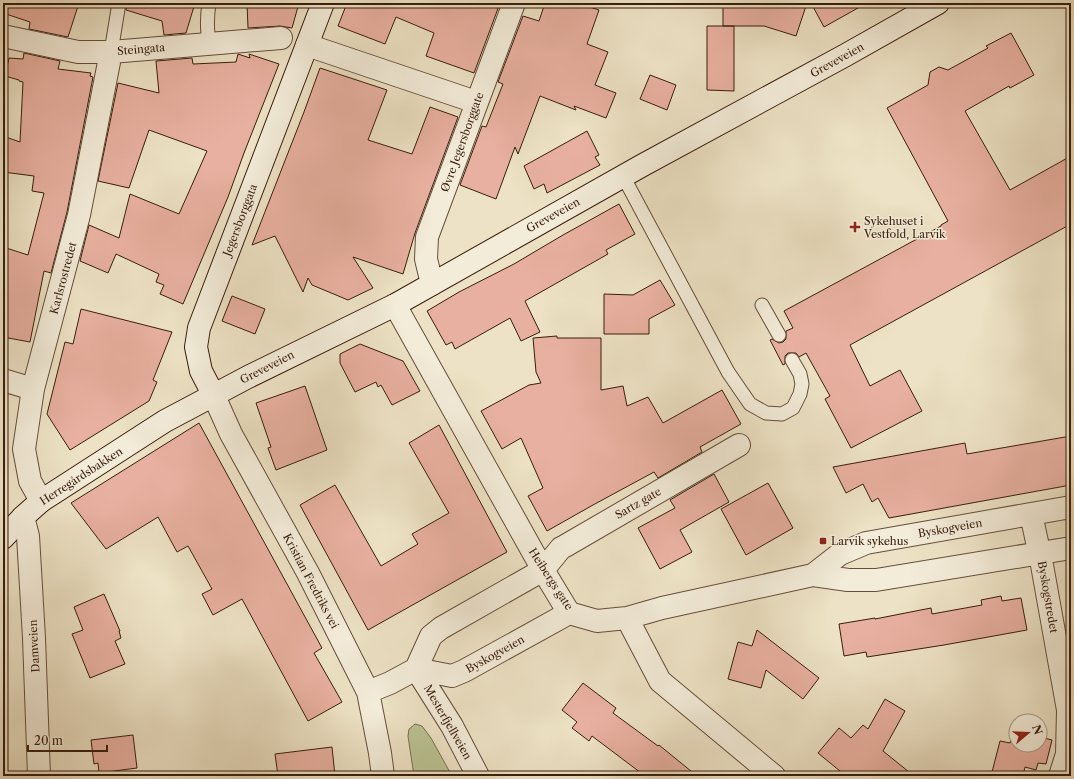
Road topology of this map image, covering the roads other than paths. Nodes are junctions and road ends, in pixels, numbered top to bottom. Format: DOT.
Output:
graph roads {
  1 [pos="119,3"];
  2 [pos="209,3"];
  3 [pos="323,3"];
  4 [pos="514,3"];
  5 [pos="938,3"];
  6 [pos="3,36"];
  7 [pos="281,38"];
  8 [pos="210,44"];
  9 [pos="307,45"];
  10 [pos="111,52"];
  11 [pos="476,102"];
  12 [pos="623,176"];
  13 [pos="432,284"];
  14 [pos="395,305"];
  15 [pos="762,305"];
  16 [pos="779,335"];
  17 [pos="792,360"];
  18 [pos="3,380"];
  19 [pos="33,389"];
  20 [pos="214,396"];
  21 [pos="165,422"];
  22 [pos="739,445"];
  23 [pos="41,501"];
  24 [pos="1071,507"];
  25 [pos="1031,514"];
  26 [pos="23,517"];
  27 [pos="3,538"];
  28 [pos="1071,548"];
  29 [pos="1040,554"];
  30 [pos="543,570"];
  31 [pos="813,575"];
  32 [pos="569,612"];
  33 [pos="627,618"];
  34 [pos="416,669"];
  35 [pos="368,692"];
  36 [pos="38,776"];
  37 [pos="383,776"];
  38 [pos="478,776"];
  39 [pos="774,776"];
  40 [pos="1060,776"];
  1 -- 10 [label="lane"];
  2 -- 8 [label="lane"];
  3 -- 9 [label="street, Jegersborggata"];
  4 -- 11 [label="street, Øvre Jegersborggate"];
  5 -- 12 [label="street, Greveveien"];
  6 -- 10 [label="street, Steingata"];
  7 -- 8 [label="street, Steingata"];
  8 -- 10 [label="street, Steingata"];
  9 -- 11 [label="street"];
  9 -- 20 [label="street, Jegersborggata"];
  10 -- 19 [label="street, Karlsrostredet"];
  11 -- 13 [label="street, Øvre Jegersborggate"];
  12 -- 13 [label="street, Greveveien"];
  12 -- 17 [label="lane"];
  13 -- 14 [label="street, Greveveien"];
  14 -- 20 [label="street, Greveveien"];
  14 -- 30 [label="street, Heibergs gate"];
  15 -- 16 [label="lane"];
  18 -- 19 [label="street"];
  19 -- 23 [label="street, Karlsrostredet"];
  20 -- 21 [label="street, Greveveien"];
  20 -- 35 [label="street, Kristian Fredriks vei"];
  21 -- 23 [label="street, Herregårdsbakken"];
  22 -- 30 [label="street, Sartz gate"];
  23 -- 26 [label="street, Herregårdsbakken"];
  24 -- 25 [label="street, Byskogveien"];
  25 -- 29 [label="street, Byskogstredet"];
  25 -- 31 [label="street, Byskogveien"];
  26 -- 27 [label="street, Herregårdsbakken"];
  26 -- 36 [label="street, Damveien"];
  28 -- 29 [label="street, Byskogveien"];
  29 -- 31 [label="street, Byskogveien"];
  29 -- 40 [label="street, Byskogstredet"];
  30 -- 32 [label="street, Heibergs gate"];
  30 -- 34 [label="street"];
  31 -- 33 [label="street, Byskogveien"];
  32 -- 33 [label="street, Heibergs gate"];
  32 -- 34 [label="street, Byskogveien"];
  33 -- 39 [label="street"];
  34 -- 35 [label="street"];
  34 -- 38 [label="street, Mesterfjellveien"];
  35 -- 37 [label="street, Kristian Fredriks vei"];
}
